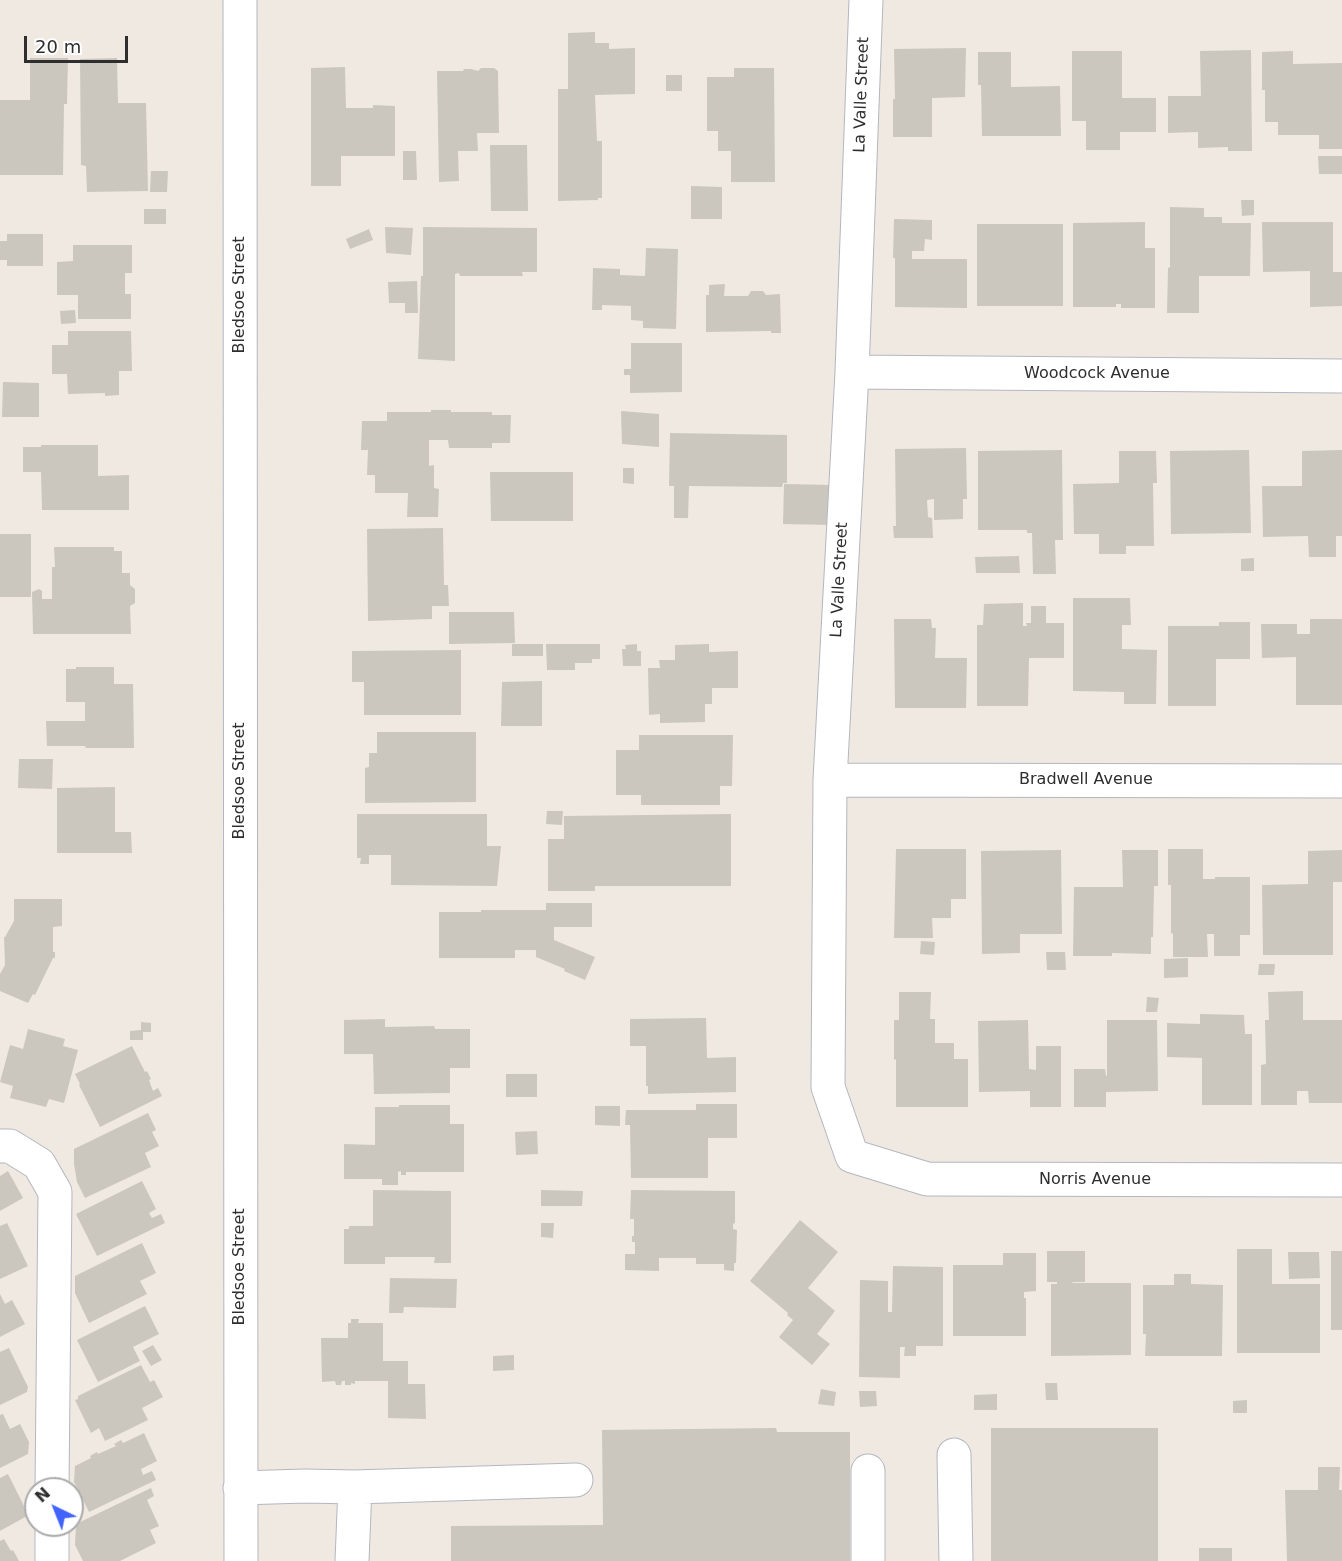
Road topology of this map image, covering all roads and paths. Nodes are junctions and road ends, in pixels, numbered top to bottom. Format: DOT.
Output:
graph roads {
  1 [pos="240,0"];
  2 [pos="866,0"];
  3 [pos="852,372"];
  4 [pos="1342,376"];
  5 [pos="830,780"];
  6 [pos="1342,781"];
  7 [pos="0,1146"];
  8 [pos="852,1156"];
  9 [pos="1342,1180"];
  10 [pos="954,1455"];
  11 [pos="868,1471"];
  12 [pos="52,1477"];
  13 [pos="576,1480"];
  14 [pos="355,1487"];
  15 [pos="240,1488"];
  16 [pos="52,1537"];
  17 [pos="52,1561"];
  18 [pos="241,1561"];
  19 [pos="352,1561"];
  20 [pos="868,1561"];
  21 [pos="956,1561"];
  1 -- 15 [label="street, Bledsoe Street"];
  2 -- 3 [label="street, La Valle Street"];
  3 -- 4 [label="street, Woodcock Avenue"];
  3 -- 5 [label="street, La Valle Street"];
  5 -- 6 [label="street, Bradwell Avenue"];
  5 -- 8 [label="street, La Valle Street"];
  7 -- 12 [label="street"];
  8 -- 9 [label="street, Norris Avenue"];
  10 -- 21 [label="street"];
  11 -- 20 [label="street"];
  13 -- 14 [label="street"];
  14 -- 15 [label="street"];
  14 -- 19 [label="street"];
  15 -- 18 [label="street, Bledsoe Street"];
  16 -- 17 [label="street"];
}
